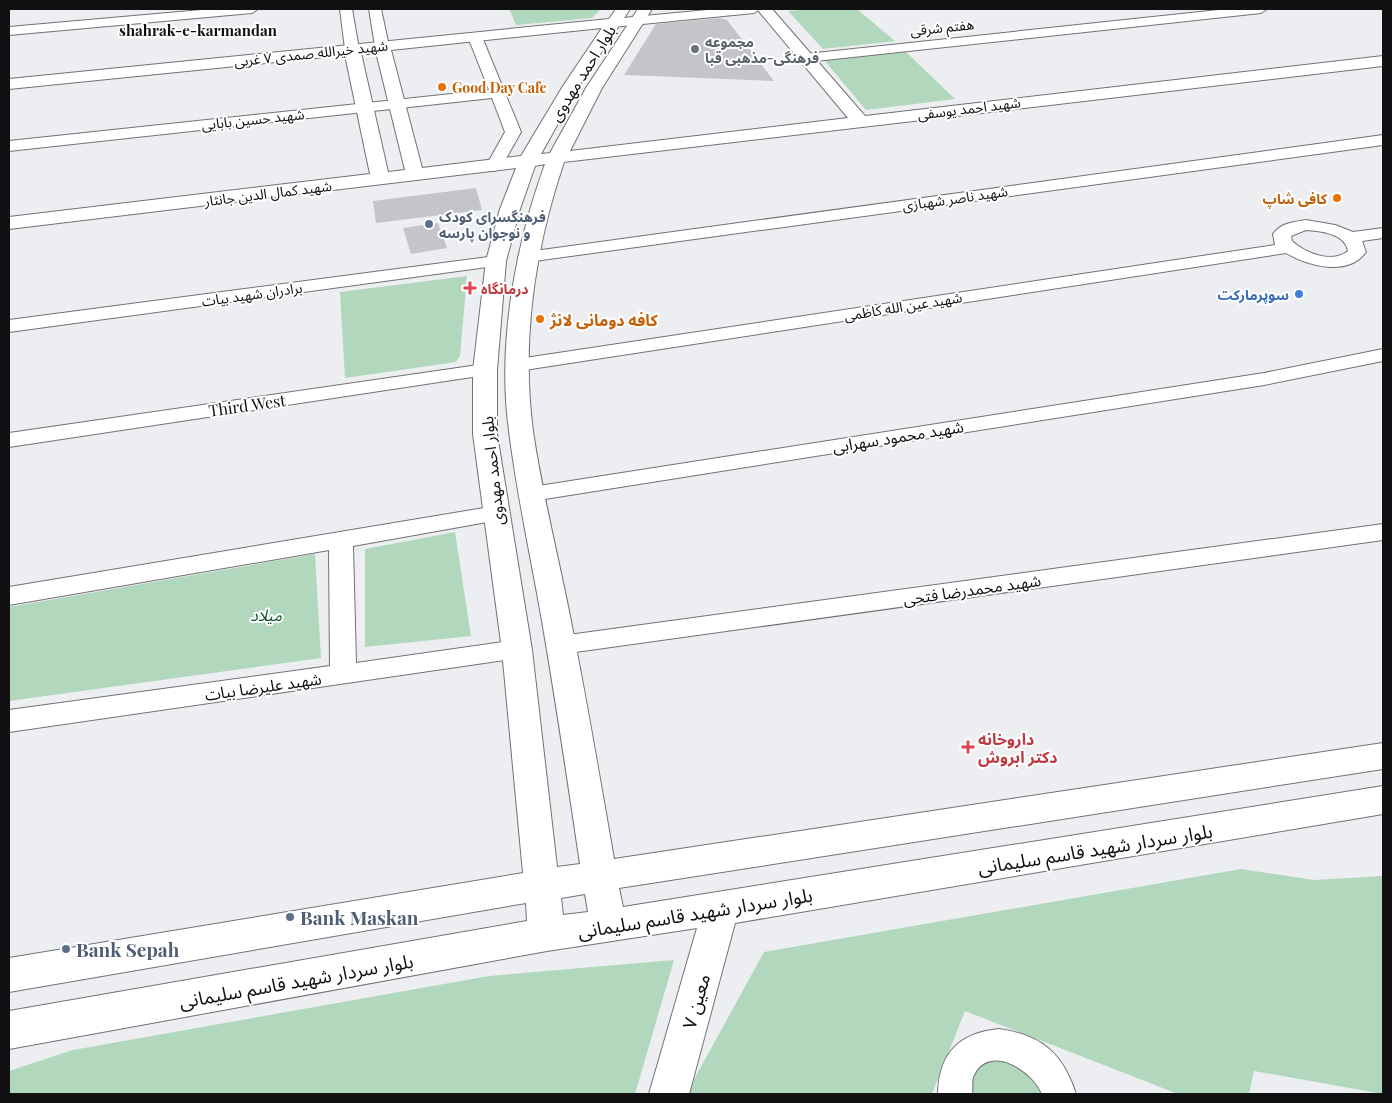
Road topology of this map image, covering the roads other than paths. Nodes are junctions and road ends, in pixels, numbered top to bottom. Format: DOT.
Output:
graph roads {
  1 [pos="252,9"];
  2 [pos="346,9"];
  3 [pos="375,9"];
  4 [pos="754,9"];
  5 [pos="764,9"];
  6 [pos="1261,9"];
  7 [pos="629,15"];
  8 [pos="9,31"];
  9 [pos="475,37"];
  10 [pos="382,46"];
  11 [pos="352,49"];
  12 [pos="806,58"];
  13 [pos="1383,61"];
  14 [pos="9,84"];
  15 [pos="497,93"];
  16 [pos="396,104"];
  17 [pos="364,107"];
  18 [pos="859,120"];
  19 [pos="1383,140"];
  20 [pos="9,146"];
  21 [pos="556,159"];
  22 [pos="527,162"];
  23 [pos="494,166"];
  24 [pos="415,176"];
  25 [pos="380,180"];
  26 [pos="9,223"];
  27 [pos="1383,233"];
  28 [pos="1350,238"];
  29 [pos="1288,248"];
  30 [pos="527,257"];
  31 [pos="496,261"];
  32 [pos="9,326"];
  33 [pos="1383,354"];
  34 [pos="518,365"];
  35 [pos="1383,369"];
  36 [pos="485,370"];
  37 [pos="1264,379"];
  38 [pos="9,440"];
  39 [pos="532,494"];
  40 [pos="496,514"];
  41 [pos="1383,532"];
  42 [pos="341,540"];
  43 [pos="9,596"];
  44 [pos="560,644"];
  45 [pos="517,650"];
  46 [pos="343,675"];
  47 [pos="9,721"];
  48 [pos="1383,756"];
  49 [pos="1383,800"];
  50 [pos="598,876"];
  51 [pos="542,885"];
  52 [pos="721,909"];
  53 [pos="608,926"];
  54 [pos="547,934"];
  55 [pos="9,975"];
  56 [pos="49,1022"];
  57 [pos="9,1030"];
  58 [pos="9,1045"];
  59 [pos="669,1094"];
  60 [pos="956,1094"];
  61 [pos="1059,1094"];
  1 -- 8 [label="street"];
  2 -- 11 [label="street"];
  3 -- 10 [label="street"];
  4 -- 7 [label="street"];
  5 -- 12 [label="main road"];
  6 -- 12 [label="street, هفتم شرقی"];
  7 -- 9 [label="main road, شهید خیرالله صمدی ۷ غربی"];
  7 -- 21 [label="main road, بلوار احمد مهدوی"];
  7 -- 22 [label="main road, بلوار احمد مهدوی"];
  9 -- 10 [label="main road, شهید خیرالله صمدی ۷ غربی"];
  9 -- 15 [label="street"];
  10 -- 11 [label="main road, شهید خیرالله صمدی ۷ غربی"];
  10 -- 16 [label="main road"];
  11 -- 14 [label="main road, شهید خیرالله صمدی ۷ غربی"];
  11 -- 17 [label="main road"];
  12 -- 18 [label="main road"];
  13 -- 18 [label="main road, شهید احمد یوسفی"];
  15 -- 16 [label="street, شهید حسین بابایی"];
  15 -- 23 [label="street"];
  16 -- 17 [label="street, شهید حسین بابایی"];
  16 -- 24 [label="main road"];
  17 -- 20 [label="street, شهید حسین بابایی"];
  17 -- 25 [label="main road"];
  18 -- 21 [label="main road, شهید احمد یوسفی"];
  19 -- 30 [label="street, شهید ناصر شهبازی"];
  21 -- 22 [label="main road, شهید احمد یوسفی"];
  21 -- 30 [label="main road, بلوار احمد مهدوی"];
  22 -- 23 [label="main road, شهید کمال الدین جانثار"];
  22 -- 31 [label="main road, بلوار احمد مهدوی"];
  23 -- 24 [label="main road, شهید کمال الدین جانثار"];
  24 -- 25 [label="main road, شهید کمال الدین جانثار"];
  25 -- 26 [label="main road, شهید کمال الدین جانثار"];
  27 -- 28 [label="street"];
  28 -- 29 [label="street"];
  28 -- 29 [label="street"];
  29 -- 34 [label="street, شهید عین الله کاظمی"];
  30 -- 34 [label="main road, بلوار احمد مهدوی"];
  31 -- 32 [label="street, برادران شهید بیات"];
  31 -- 36 [label="main road, بلوار احمد مهدوی"];
  33 -- 37 [label="street, شهید محمود سهرابی"];
  34 -- 36 [label="main road"];
  34 -- 39 [label="main road, بلوار احمد مهدوی"];
  35 -- 37 [label="street, شهید محمود سهرابی"];
  36 -- 38 [label="street, Third West"];
  36 -- 40 [label="main road, بلوار احمد مهدوی"];
  37 -- 39 [label="street, شهید محمود سهرابی"];
  39 -- 44 [label="main road, بلوار احمد مهدوی"];
  40 -- 42 [label="street"];
  40 -- 45 [label="main road, بلوار احمد مهدوی"];
  41 -- 44 [label="street, شهید محمدرضا فتحی"];
  42 -- 43 [label="street"];
  42 -- 46 [label="street"];
  44 -- 50 [label="main road, بلوار احمد مهدوی"];
  45 -- 46 [label="street, شهید علیرضا بیات"];
  45 -- 51 [label="main road, بلوار احمد مهدوی"];
  46 -- 47 [label="street, شهید علیرضا بیات"];
  48 -- 50 [label="main road"];
  49 -- 52 [label="main road, بلوار سردار شهید قاسم سلیمانی"];
  50 -- 51 [label="main road"];
  50 -- 53 [label="main road, بلوار احمد مهدوی"];
  51 -- 54 [label="main road, بلوار احمد مهدوی"];
  51 -- 55 [label="main road"];
  52 -- 53 [label="main road, بلوار سردار شهید قاسم سلیمانی"];
  52 -- 59 [label="main road, معین ۷"];
  53 -- 54 [label="main road, بلوار سردار شهید قاسم سلیمانی"];
  54 -- 56 [label="main road, بلوار سردار شهید قاسم سلیمانی"];
  56 -- 57 [label="main road, بلوار سردار شهید قاسم سلیمانی"];
  56 -- 58 [label="main road"];
  60 -- 61 [label="street"];
}
